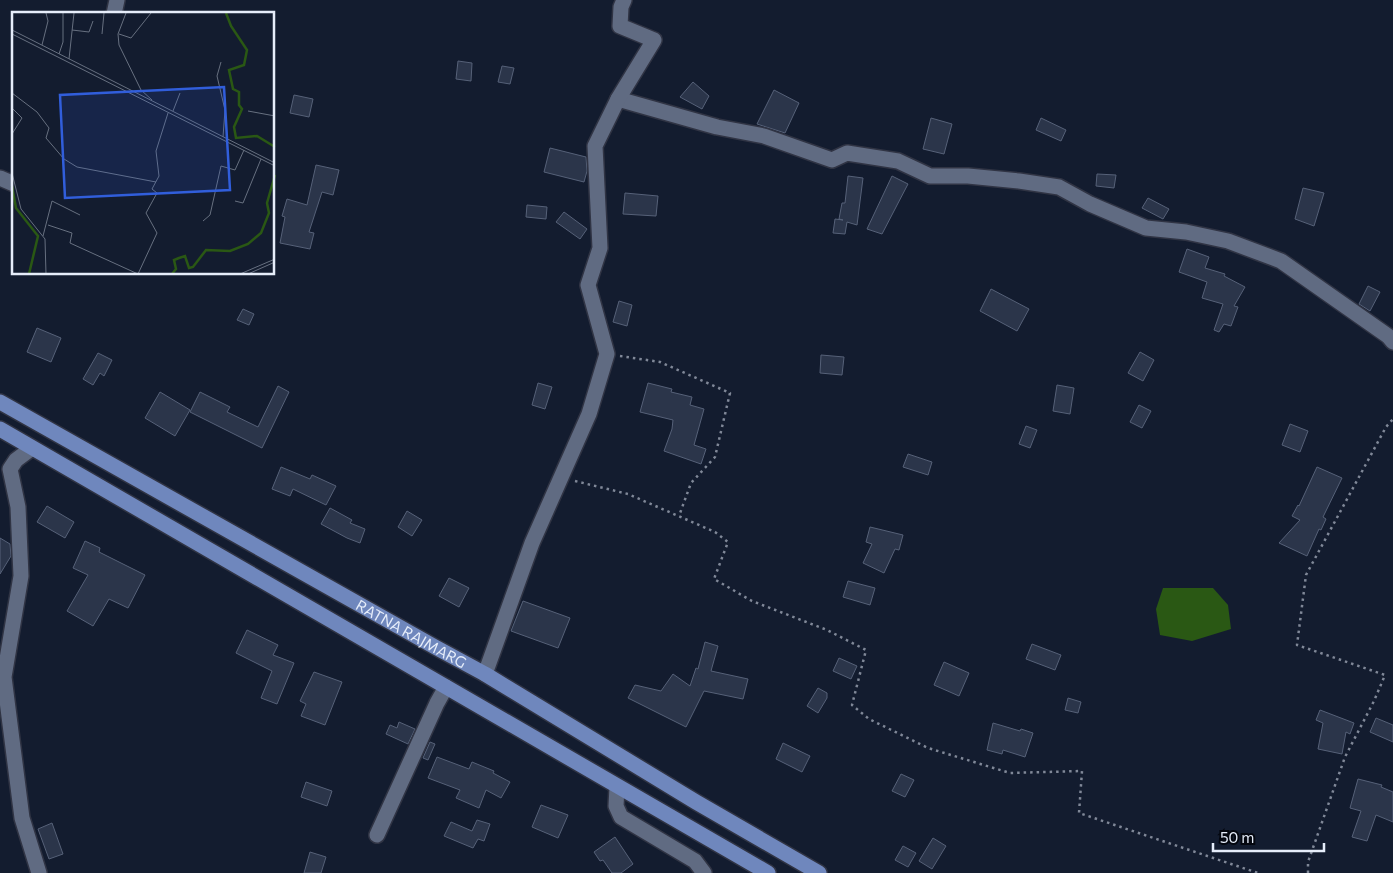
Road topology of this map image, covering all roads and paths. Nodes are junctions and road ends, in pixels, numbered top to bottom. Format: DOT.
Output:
graph roads {
  1 [pos="624,0"];
  2 [pos="618,99"];
  3 [pos="0,178"];
  4 [pos="12,183"];
  5 [pos="1393,342"];
  6 [pos="608,354"];
  7 [pos="0,402"];
  8 [pos="1393,419"];
  9 [pos="0,430"];
  10 [pos="32,448"];
  11 [pos="560,479"];
  12 [pos="680,516"];
  13 [pos="485,674"];
  14 [pos="446,686"];
  15 [pos="617,787"];
  16 [pos="377,835"];
  17 [pos="39,873"];
  18 [pos="704,873"];
  19 [pos="768,873"];
  20 [pos="819,873"];
  21 [pos="1258,873"];
  22 [pos="1308,873"];
  1 -- 2 [label="street"];
  2 -- 5 [label="street"];
  2 -- 6 [label="street"];
  3 -- 4 [label="street"];
  6 -- 11 [label="street"];
  6 -- 12 [label="path"];
  7 -- 13 [label="main road, RATNA RAJMARG"];
  8 -- 22 [label="path"];
  9 -- 10 [label="main road, RATNA RAJMARG"];
  10 -- 14 [label="main road, RATNA RAJMARG"];
  10 -- 17 [label="street"];
  11 -- 12 [label="path"];
  11 -- 13 [label="street"];
  12 -- 21 [label="path"];
  13 -- 20 [label="main road, RATNA RAJMARG"];
  14 -- 15 [label="main road, RATNA RAJMARG"];
  14 -- 16 [label="street"];
  15 -- 18 [label="street"];
  15 -- 19 [label="main road, RATNA RAJMARG"];
}
